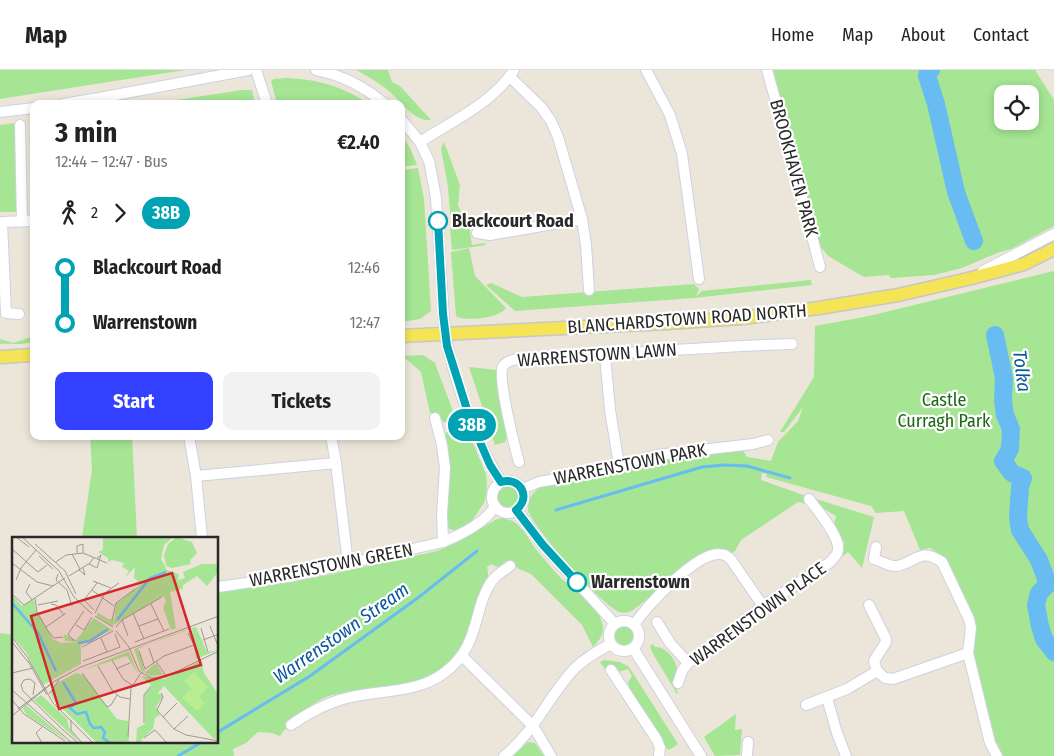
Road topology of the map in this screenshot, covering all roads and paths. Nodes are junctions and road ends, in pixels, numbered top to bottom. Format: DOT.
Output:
graph roads {
  1 [pos="248,70"];
  2 [pos="256,70"];
  3 [pos="316,70"];
  4 [pos="646,70"];
  5 [pos="766,70"];
  6 [pos="512,74"];
  7 [pos="87,100"];
  8 [pos="266,100"];
  9 [pos="380,100"];
  10 [pos="30,108"];
  11 [pos="0,112"];
  12 [pos="405,124"];
  13 [pos="20,125"];
  14 [pos="420,142"];
  15 [pos="582,219"];
  16 [pos="22,221"];
  17 [pos="30,221"];
  18 [pos="477,233"];
  19 [pos="1054,234"];
  20 [pos="1054,249"];
  21 [pos="1054,260"];
  22 [pos="1032,261"];
  23 [pos="820,267"];
  24 [pos="972,278"];
  25 [pos="699,279"];
  26 [pos="589,290"];
  27 [pos="19,314"];
  28 [pos="445,334"];
  29 [pos="405,336"];
  30 [pos="792,344"];
  31 [pos="30,355"];
  32 [pos="605,355"];
  33 [pos="0,357"];
  34 [pos="435,418"];
  35 [pos="190,440"];
  36 [pos="332,440"];
  37 [pos="768,440"];
  38 [pos="519,462"];
  39 [pos="336,463"];
  40 [pos="618,465"];
  41 [pos="196,476"];
  42 [pos="501,482"];
  43 [pos="522,489"];
  44 [pos="808,499"];
  45 [pos="495,506"];
  46 [pos="516,510"];
  47 [pos="202,537"];
  48 [pos="443,542"];
  49 [pos="876,547"];
  50 [pos="348,564"];
  51 [pos="510,566"];
  52 [pos="219,587"];
  53 [pos="869,605"];
  54 [pos="763,606"];
  55 [pos="657,622"];
  56 [pos="615,624"];
  57 [pos="634,626"];
  58 [pos="610,644"];
  59 [pos="633,648"];
  60 [pos="968,653"];
  61 [pos="462,656"];
  62 [pos="688,663"];
  63 [pos="611,670"];
  64 [pos="877,671"];
  65 [pos="678,683"];
  66 [pos="827,698"];
  67 [pos="806,705"];
  68 [pos="291,725"];
  69 [pos="532,726"];
  70 [pos="748,742"];
  71 [pos="504,756"];
  72 [pos="551,756"];
  73 [pos="659,756"];
  74 [pos="701,756"];
  75 [pos="747,756"];
  76 [pos="846,756"];
  77 [pos="997,756"];
  1 -- 7 [label="street"];
  2 -- 8 [label="street"];
  3 -- 9 [label="street"];
  4 -- 25 [label="street"];
  5 -- 23 [label="street, BROOKHAVEN PARK"];
  6 -- 14 [label="street"];
  6 -- 15 [label="street"];
  10 -- 11 [label="street"];
  12 -- 14 [label="street"];
  13 -- 16 [label="street"];
  14 -- 28 [label="street"];
  15 -- 18 [label="street"];
  15 -- 26 [label="street"];
  16 -- 17 [label="street"];
  16 -- 27 [label="street"];
  19 -- 24 [label="street"];
  20 -- 22 [label="main road, BLANCHARDSTOWN ROAD NORTH"];
  21 -- 22 [label="main road"];
  22 -- 24 [label="main road, BLANCHARDSTOWN ROAD NORTH"];
  24 -- 28 [label="main road, BLANCHARDSTOWN ROAD NORTH"];
  28 -- 29 [label="main road, BLANCHARDSTOWN ROAD NORTH"];
  28 -- 42 [label="street"];
  30 -- 32 [label="street, WARRENSTOWN LAWN"];
  31 -- 33 [label="main road"];
  32 -- 38 [label="street, WARRENSTOWN LAWN"];
  32 -- 40 [label="street"];
  34 -- 48 [label="street"];
  35 -- 41 [label="street"];
  36 -- 39 [label="street"];
  37 -- 40 [label="street, WARRENSTOWN PARK"];
  39 -- 41 [label="street"];
  39 -- 50 [label="street"];
  40 -- 43 [label="street, WARRENSTOWN PARK"];
  41 -- 47 [label="street"];
  42 -- 43 [label="street"];
  42 -- 45 [label="street"];
  43 -- 46 [label="street"];
  44 -- 54 [label="street, WARRENSTOWN PLACE"];
  45 -- 46 [label="street"];
  45 -- 48 [label="street, WARRENSTOWN GREEN"];
  46 -- 56 [label="street"];
  48 -- 50 [label="street, WARRENSTOWN GREEN"];
  49 -- 60 [label="street"];
  50 -- 52 [label="street, WARRENSTOWN GREEN"];
  51 -- 61 [label="street"];
  53 -- 64 [label="street"];
  54 -- 57 [label="street"];
  54 -- 62 [label="street, WARRENSTOWN PLACE"];
  55 -- 62 [label="street"];
  56 -- 57 [label="street"];
  56 -- 58 [label="street"];
  57 -- 59 [label="street"];
  58 -- 59 [label="street"];
  58 -- 69 [label="street"];
  59 -- 74 [label="street"];
  60 -- 64 [label="street"];
  60 -- 77 [label="street"];
  61 -- 68 [label="street"];
  61 -- 69 [label="street"];
  62 -- 65 [label="street, WARRENSTOWN PLACE"];
  63 -- 73 [label="street"];
  64 -- 66 [label="street"];
  66 -- 67 [label="street"];
  66 -- 76 [label="street"];
  69 -- 71 [label="street"];
  69 -- 72 [label="street"];
  70 -- 75 [label="street"];
}
